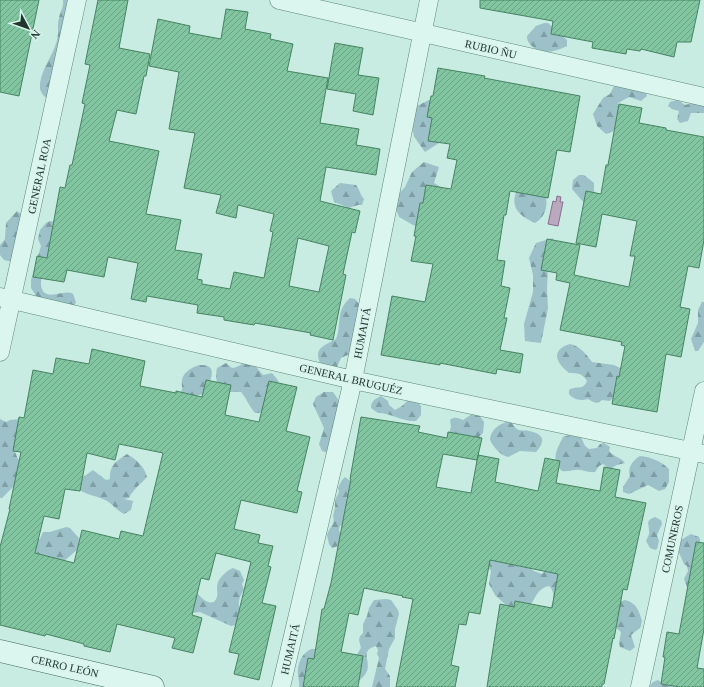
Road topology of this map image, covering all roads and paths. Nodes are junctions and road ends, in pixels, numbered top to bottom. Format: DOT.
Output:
graph roads {
  1 [pos="77,0"];
  2 [pos="279,0"];
  3 [pos="430,0"];
  4 [pos="422,33"];
  5 [pos="704,97"];
  6 [pos="6,299"];
  7 [pos="0,352"];
  8 [pos="353,380"];
  9 [pos="704,391"];
  10 [pos="698,452"];
  11 [pos="0,651"];
  12 [pos="153,687"];
  13 [pos="281,687"];
  14 [pos="640,687"];
  1 -- 6 [label="street, GENERAL ROA"];
  2 -- 4 [label="street, RUBIO ÑU"];
  3 -- 4 [label="street, HUMAITÁ"];
  4 -- 5 [label="street, RUBIO ÑU"];
  4 -- 8 [label="street, HUMAITÁ"];
  6 -- 7 [label="street, GENERAL ROA"];
  6 -- 8 [label="street, GENERAL BRUGUÉZ"];
  8 -- 10 [label="street, GENERAL BRUGUÉZ"];
  8 -- 13 [label="street, HUMAITÁ"];
  9 -- 10 [label="street, COMUNEROS"];
  10 -- 14 [label="street, COMUNEROS"];
  11 -- 12 [label="street, CERRO LEÓN"];
}
